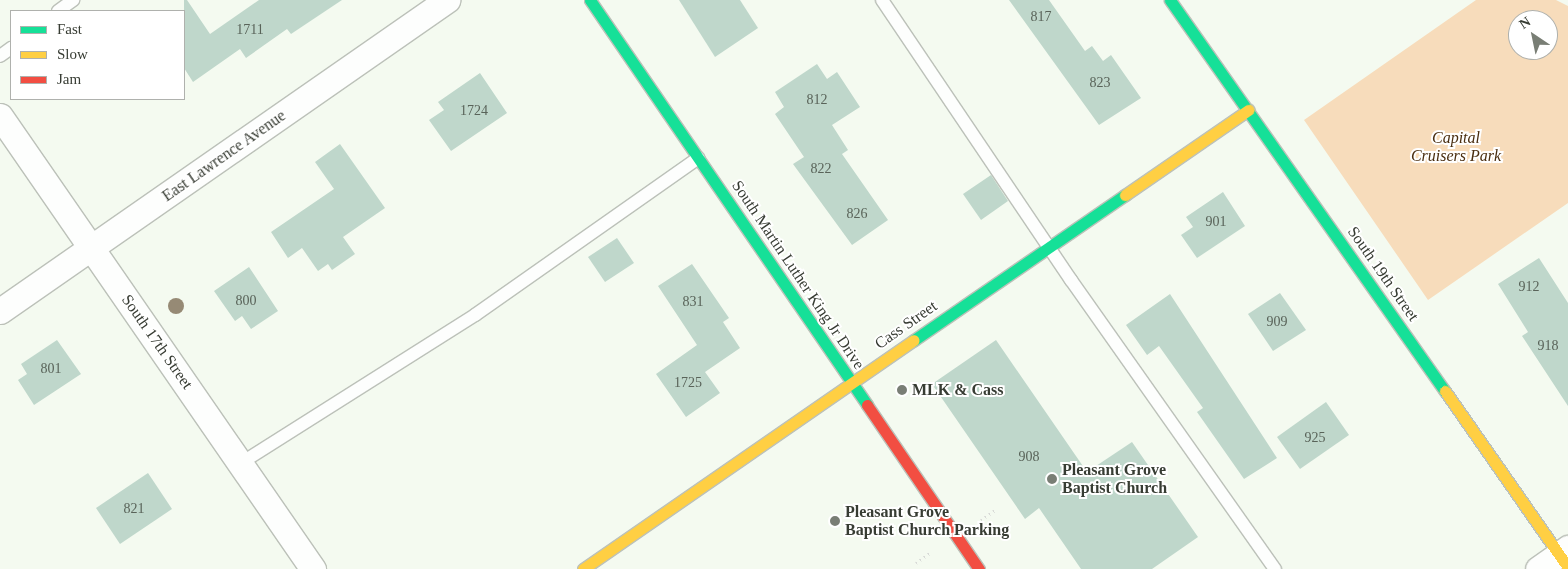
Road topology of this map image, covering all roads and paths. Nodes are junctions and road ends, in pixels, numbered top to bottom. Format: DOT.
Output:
graph roads {
  1 [pos="73,0"];
  2 [pos="447,0"];
  3 [pos="590,0"];
  4 [pos="882,0"];
  5 [pos="1170,0"];
  6 [pos="59,10"];
  7 [pos="1248,110"];
  8 [pos="0,116"];
  9 [pos="698,158"];
  10 [pos="1050,246"];
  11 [pos="92,248"];
  12 [pos="0,311"];
  13 [pos="851,383"];
  14 [pos="241,463"];
  15 [pos="997,508"];
  16 [pos="980,520"];
  17 [pos="930,553"];
  18 [pos="1565,556"];
  19 [pos="916,563"];
  20 [pos="313,569"];
  21 [pos="583,569"];
  22 [pos="979,569"];
  23 [pos="1275,569"];
  24 [pos="1538,569"];
  1 -- 6 [label="lane"];
  2 -- 11 [label="street, East Lawrence Avenue"];
  3 -- 9 [label="street, South Martin Luther King Jr Drive"];
  4 -- 10 [label="lane"];
  5 -- 7 [label="street, South 19th Street"];
  7 -- 10 [label="street, Cass Street"];
  7 -- 18 [label="street, South 19th Street"];
  8 -- 11 [label="street, South 17th Street"];
  9 -- 13 [label="street, South Martin Luther King Jr Drive"];
  9 -- 14 [label="lane"];
  10 -- 13 [label="street, Cass Street"];
  10 -- 23 [label="lane"];
  11 -- 12 [label="street, East Lawrence Avenue"];
  11 -- 14 [label="street, South 17th Street"];
  13 -- 21 [label="street, Cass Street"];
  13 -- 22 [label="street, South Martin Luther King Jr Drive"];
  14 -- 20 [label="street, South 17th Street"];
  15 -- 16 [label="path"];
  17 -- 19 [label="path"];
  18 -- 24 [label="street"];
}
